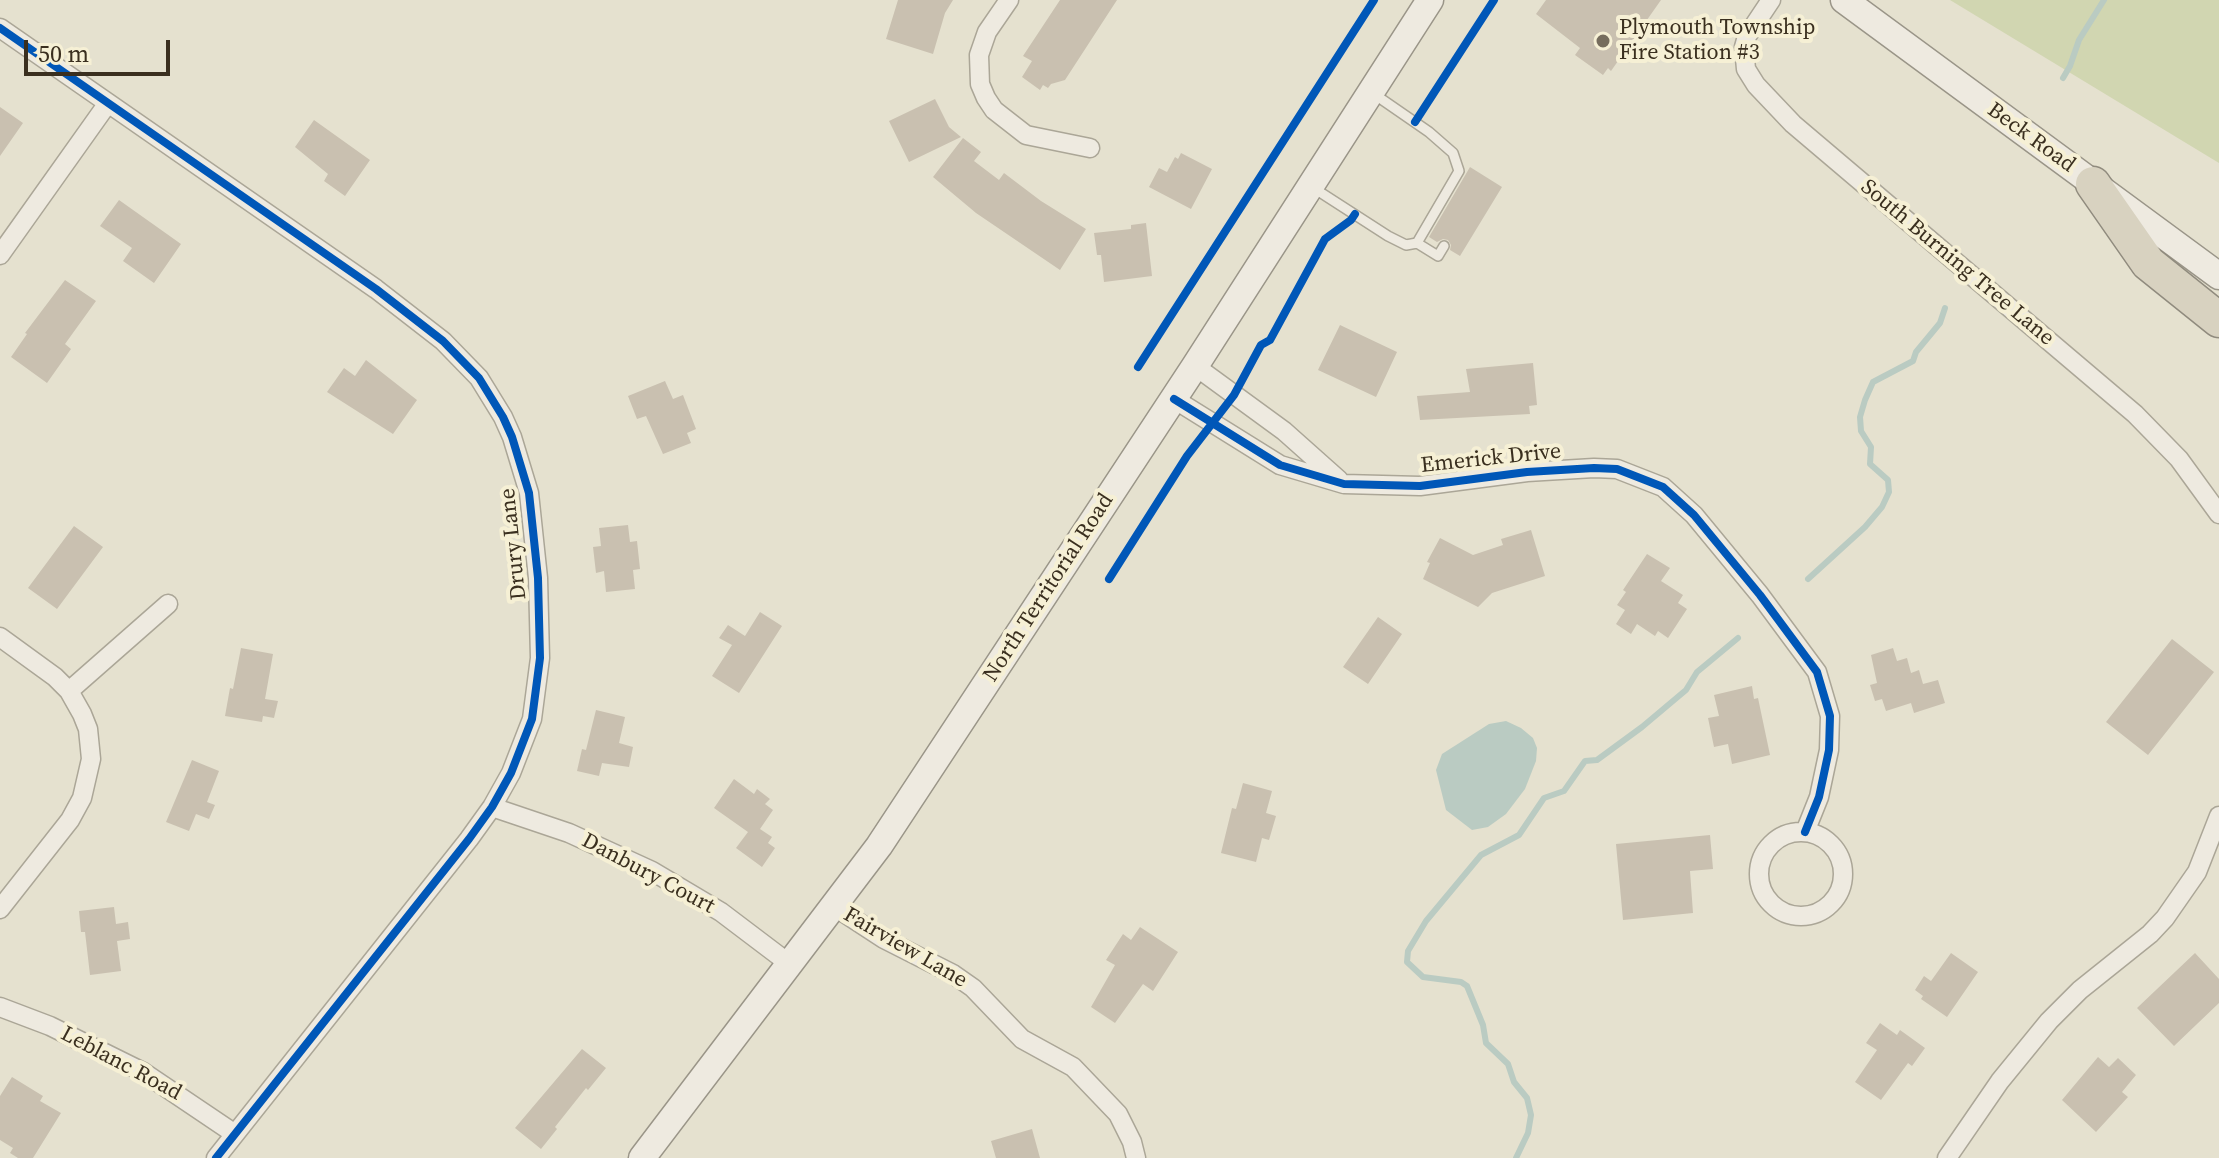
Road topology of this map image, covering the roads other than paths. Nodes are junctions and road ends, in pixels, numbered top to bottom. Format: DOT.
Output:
graph roads {
  1 [pos="1009,0"];
  2 [pos="1430,0"];
  3 [pos="1771,0"];
  4 [pos="1844,0"];
  5 [pos="0,28"];
  6 [pos="1372,92"];
  7 [pos="108,103"];
  8 [pos="1090,148"];
  9 [pos="2093,184"];
  10 [pos="1311,186"];
  11 [pos="1417,243"];
  12 [pos="1444,246"];
  13 [pos="0,255"];
  14 [pos="2219,276"];
  15 [pos="2219,320"];
  16 [pos="1195,366"];
  17 [pos="1174,399"];
  18 [pos="1344,484"];
  19 [pos="2219,514"];
  20 [pos="168,604"];
  21 [pos="0,637"];
  22 [pos="69,691"];
  23 [pos="492,807"];
  24 [pos="2219,816"];
  25 [pos="1805,832"];
  26 [pos="835,907"];
  27 [pos="0,909"];
  28 [pos="791,965"];
  29 [pos="0,1007"];
  30 [pos="235,1134"];
  31 [pos="216,1158"];
  32 [pos="642,1158"];
  33 [pos="1136,1158"];
  34 [pos="1947,1158"];
  1 -- 8 [label="street"];
  2 -- 6 [label="main road, North Territorial Road"];
  3 -- 19 [label="street, South Burning Tree Lane"];
  4 -- 9 [label="main road, Beck Road"];
  5 -- 7 [label="street, Drury Lane"];
  6 -- 10 [label="main road, North Territorial Road"];
  6 -- 11 [label="lane"];
  7 -- 13 [label="street"];
  7 -- 23 [label="street, Drury Lane"];
  9 -- 14 [label="main road, Beck Road"];
  9 -- 15 [label="highway"];
  10 -- 11 [label="lane"];
  10 -- 16 [label="main road, North Territorial Road"];
  11 -- 12 [label="lane"];
  16 -- 17 [label="main road, North Territorial Road"];
  16 -- 18 [label="street"];
  17 -- 18 [label="street, Emerick Drive"];
  17 -- 26 [label="main road, North Territorial Road"];
  18 -- 25 [label="street, Emerick Drive"];
  20 -- 22 [label="street"];
  21 -- 22 [label="street"];
  22 -- 27 [label="street"];
  23 -- 28 [label="street, Danbury Court"];
  23 -- 30 [label="street, Drury Lane"];
  24 -- 34 [label="street"];
  25 -- 25 [label="street"];
  26 -- 28 [label="main road, North Territorial Road"];
  26 -- 33 [label="street, Fairview Lane"];
  28 -- 32 [label="main road, North Territorial Road"];
  29 -- 30 [label="street, Leblanc Road"];
  30 -- 31 [label="street, Drury Lane"];
}
